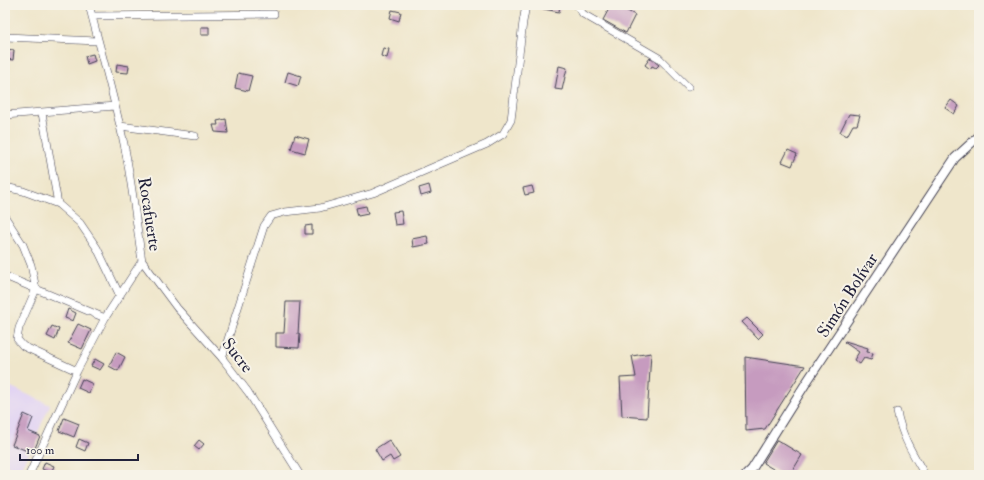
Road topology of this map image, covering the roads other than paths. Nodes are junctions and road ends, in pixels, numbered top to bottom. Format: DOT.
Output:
graph roads {
  1 [pos="89,5"];
  2 [pos="526,5"];
  3 [pos="577,5"];
  4 [pos="274,14"];
  5 [pos="92,16"];
  6 [pos="5,38"];
  7 [pos="98,41"];
  8 [pos="688,87"];
  9 [pos="115,106"];
  10 [pos="42,113"];
  11 [pos="5,115"];
  12 [pos="120,126"];
  13 [pos="195,136"];
  14 [pos="979,136"];
  15 [pos="5,187"];
  16 [pos="58,204"];
  17 [pos="5,217"];
  18 [pos="142,261"];
  19 [pos="5,276"];
  20 [pos="36,289"];
  21 [pos="120,296"];
  22 [pos="104,318"];
  23 [pos="222,358"];
  24 [pos="78,370"];
  25 [pos="897,412"];
  26 [pos="29,475"];
  27 [pos="300,475"];
  28 [pos="746,475"];
  29 [pos="926,475"];
  1 -- 5 [label="street, Rocafuerte"];
  2 -- 23 [label="street"];
  3 -- 8 [label="street"];
  4 -- 5 [label="street"];
  5 -- 7 [label="street, Rocafuerte"];
  6 -- 7 [label="street"];
  7 -- 9 [label="street, Rocafuerte"];
  9 -- 10 [label="street"];
  9 -- 12 [label="street, Rocafuerte"];
  10 -- 11 [label="street"];
  10 -- 16 [label="street"];
  12 -- 13 [label="street"];
  12 -- 18 [label="street, Rocafuerte"];
  14 -- 28 [label="street, Simón Bolívar"];
  15 -- 16 [label="street"];
  16 -- 21 [label="street"];
  17 -- 20 [label="street"];
  18 -- 21 [label="street, Rocafuerte"];
  18 -- 23 [label="street, Sucre"];
  19 -- 20 [label="street"];
  20 -- 22 [label="street"];
  20 -- 24 [label="street"];
  21 -- 22 [label="street, Rocafuerte"];
  22 -- 24 [label="street, Rocafuerte"];
  23 -- 27 [label="street, Sucre"];
  24 -- 26 [label="street, Rocafuerte"];
  25 -- 29 [label="street"];
}
